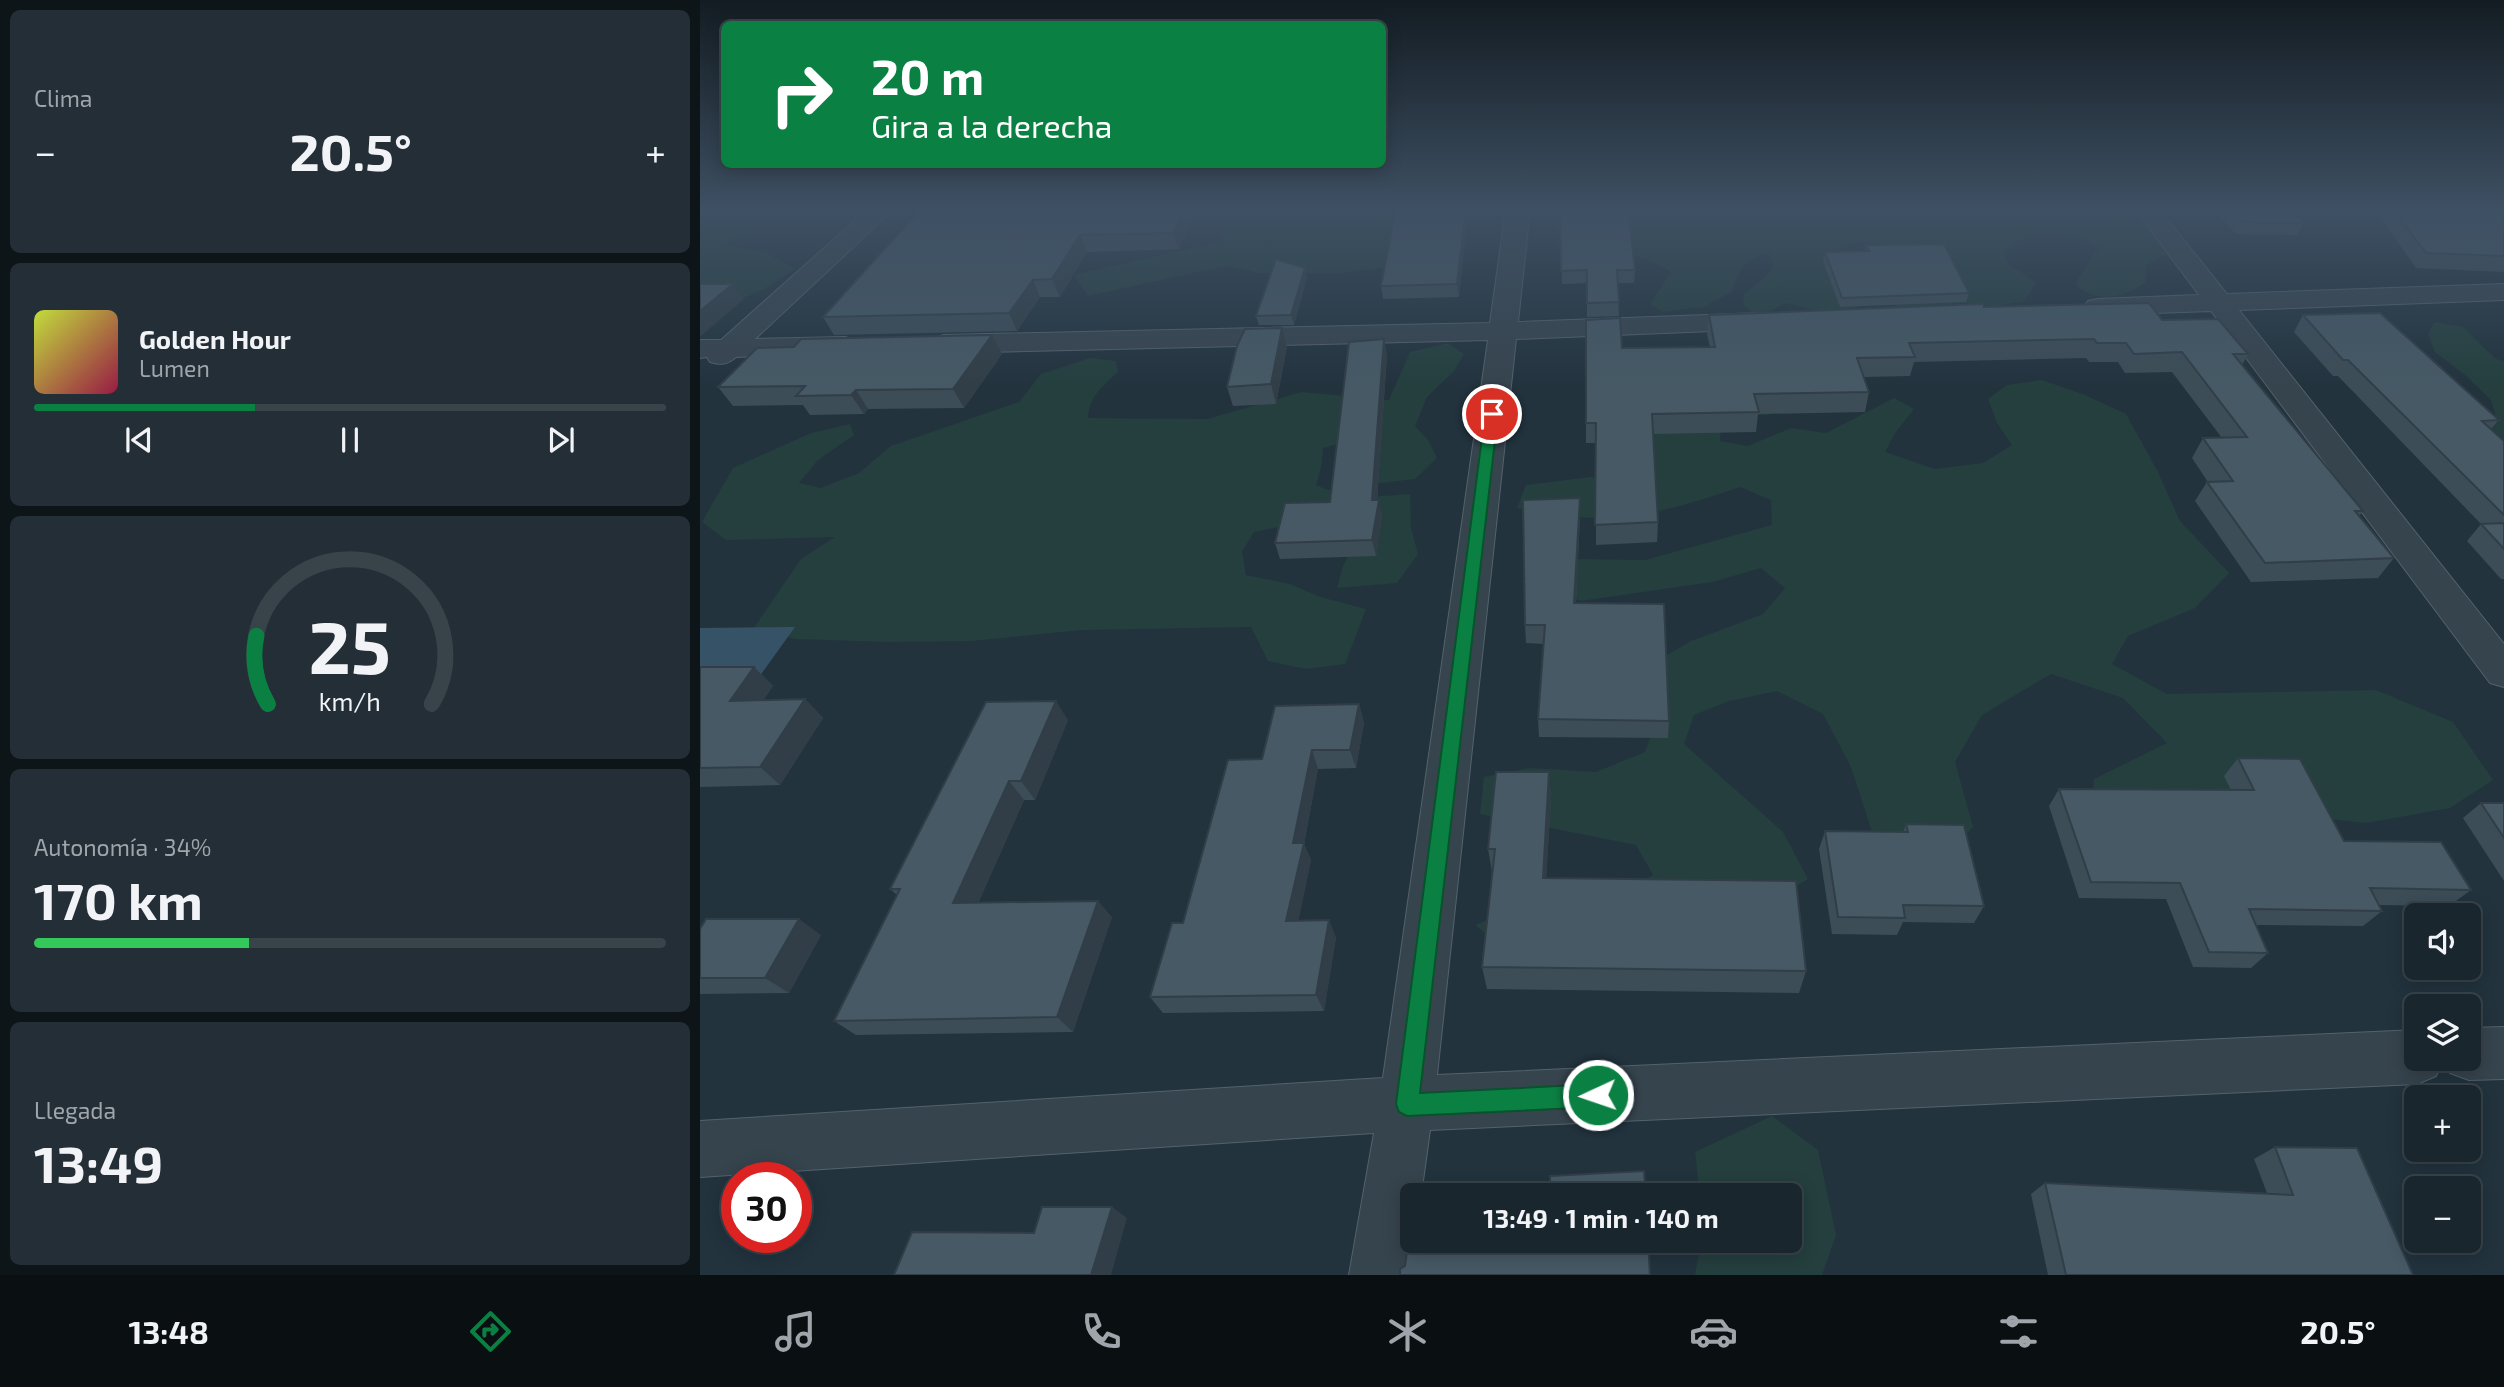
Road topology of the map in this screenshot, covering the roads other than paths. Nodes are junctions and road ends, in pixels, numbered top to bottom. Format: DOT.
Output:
graph roads {
  1 [pos="810,268"];
  2 [pos="1510,268"];
  3 [pos="2194,268"];
  4 [pos="2504,292"];
  5 [pos="2220,302"];
  6 [pos="2068,309"];
  7 [pos="1792,320"];
  8 [pos="1502,331"];
  9 [pos="921,344"];
  10 [pos="866,345"];
  11 [pos="714,349"];
  12 [pos="700,375"];
  13 [pos="2504,672"];
  14 [pos="2504,1053"];
  15 [pos="2481,1054"];
  16 [pos="2404,1058"];
  17 [pos="1407,1104"];
  18 [pos="700,1149"];
  19 [pos="1379,1275"];
  1 -- 11 [label="street"];
  2 -- 8 [label="street"];
  3 -- 5 [label="street"];
  4 -- 5 [label="street"];
  5 -- 6 [label="street"];
  5 -- 13 [label="street"];
  7 -- 8 [label="street"];
  8 -- 9 [label="street"];
  8 -- 17 [label="street"];
  10 -- 11 [label="street"];
  11 -- 12 [label="street"];
  14 -- 15 [label="street"];
  16 -- 17 [label="street"];
  17 -- 18 [label="street"];
  17 -- 19 [label="street"];
}
